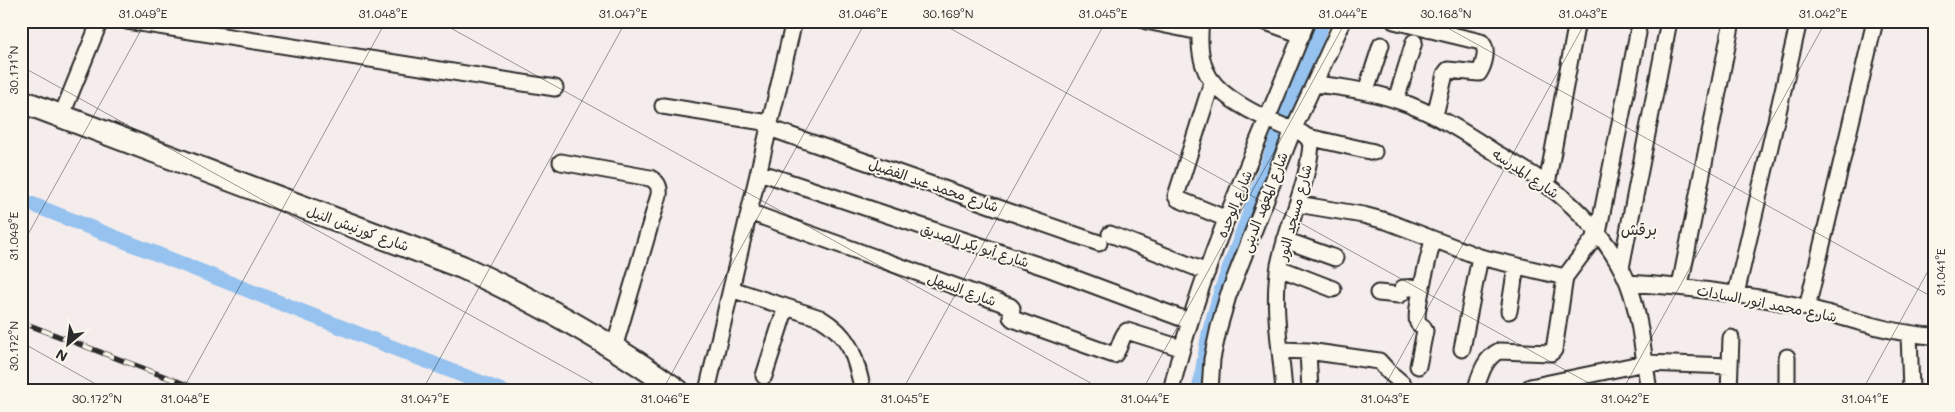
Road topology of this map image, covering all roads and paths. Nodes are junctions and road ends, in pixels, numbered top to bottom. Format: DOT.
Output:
graph roads {
  1 [pos="100,21"];
  2 [pos="127,21"];
  3 [pos="794,21"];
  4 [pos="1146,21"];
  5 [pos="1263,21"];
  6 [pos="1343,21"];
  7 [pos="1394,21"];
  8 [pos="1576,21"];
  9 [pos="1669,21"];
  10 [pos="1732,21"];
  11 [pos="1799,21"];
  12 [pos="1875,21"];
  13 [pos="1200,27"];
  14 [pos="1305,28"];
  15 [pos="1638,33"];
  16 [pos="1414,42"];
  17 [pos="1381,45"];
  18 [pos="1212,82"];
  19 [pos="1315,84"];
  20 [pos="555,88"];
  21 [pos="1366,91"];
  22 [pos="1396,100"];
  23 [pos="21,101"];
  24 [pos="663,106"];
  25 [pos="1435,115"];
  26 [pos="61,117"];
  27 [pos="1268,120"];
  28 [pos="770,125"];
  29 [pos="1293,130"];
  30 [pos="1308,137"];
  31 [pos="1374,152"];
  32 [pos="561,162"];
  33 [pos="758,172"];
  34 [pos="1547,184"];
  35 [pos="1297,204"];
  36 [pos="749,212"];
  37 [pos="1227,218"];
  38 [pos="1598,233"];
  39 [pos="1285,240"];
  40 [pos="1433,240"];
  41 [pos="1480,257"];
  42 [pos="1335,258"];
  43 [pos="1516,267"];
  44 [pos="1279,268"];
  45 [pos="1620,268"];
  46 [pos="1207,272"];
  47 [pos="1565,277"];
  48 [pos="1628,283"];
  49 [pos="1680,286"];
  50 [pos="1422,287"];
  51 [pos="731,289"];
  52 [pos="1333,289"];
  53 [pos="1378,293"];
  54 [pos="1736,294"];
  55 [pos="786,307"];
  56 [pos="1807,308"];
  57 [pos="1510,311"];
  58 [pos="1190,321"];
  59 [pos="1909,333"];
  60 [pos="1934,336"];
  61 [pos="1731,338"];
  62 [pos="614,348"];
  63 [pos="1181,348"];
  64 [pos="1462,349"];
  65 [pos="1281,350"];
  66 [pos="1308,350"];
  67 [pos="1787,357"];
  68 [pos="1644,363"];
  69 [pos="1418,366"];
  70 [pos="1730,366"];
  71 [pos="764,376"];
  72 [pos="1403,384"];
  73 [pos="1579,384"];
  74 [pos="1530,387"];
  75 [pos="678,391"];
  76 [pos="707,391"];
  77 [pos="863,391"];
  78 [pos="1171,391"];
  79 [pos="1210,391"];
  80 [pos="1284,391"];
  81 [pos="1310,391"];
  82 [pos="1475,391"];
  83 [pos="1649,391"];
  84 [pos="1729,391"];
  85 [pos="1788,391"];
  86 [pos="1912,391"];
  1 -- 26 [label="street"];
  2 -- 20 [label="street"];
  3 -- 28 [label="street"];
  4 -- 13 [label="street"];
  5 -- 14 [label="street"];
  6 -- 19 [label="street, شارع المعهد الدينى"];
  7 -- 25 [label="street"];
  8 -- 34 [label="street"];
  9 -- 45 [label="street"];
  10 -- 49 [label="street"];
  11 -- 54 [label="street"];
  12 -- 56 [label="street"];
  13 -- 18 [label="street"];
  14 -- 27 [label="street, شارع الوحده"];
  15 -- 38 [label="street"];
  16 -- 22 [label="street"];
  17 -- 21 [label="street"];
  18 -- 27 [label="street"];
  18 -- 37 [label="street"];
  19 -- 21 [label="street, شارع المدرسه"];
  19 -- 29 [label="street, شارع المعهد الدينى"];
  21 -- 22 [label="street, شارع المدرسه"];
  22 -- 25 [label="street, شارع المدرسه"];
  23 -- 26 [label="main road, شارع كورنيش النيل"];
  24 -- 28 [label="street, شارع محمد عبد الفضيل"];
  25 -- 34 [label="street, شارع المدرسه"];
  26 -- 62 [label="main road, شارع كورنيش النيل"];
  27 -- 29 [label="street"];
  27 -- 37 [label="street, شارع الوحده"];
  28 -- 33 [label="street"];
  28 -- 46 [label="street, شارع محمد عبد الفضيل"];
  29 -- 30 [label="street"];
  29 -- 79 [label="street, شارع المعهد الدينى"];
  30 -- 31 [label="street"];
  30 -- 35 [label="street, شارع مسجد النور"];
  32 -- 62 [label="street"];
  33 -- 36 [label="street"];
  33 -- 58 [label="street, شارع أبو بكر الصديق"];
  34 -- 38 [label="street, شارع المدرسه"];
  35 -- 39 [label="street, شارع مسجد النور"];
  35 -- 40 [label="street"];
  36 -- 51 [label="street"];
  36 -- 63 [label="street, شارع السهل"];
  37 -- 46 [label="street, شارع الوحده"];
  38 -- 45 [label="street, شارع المدرسه"];
  38 -- 47 [label="street"];
  39 -- 42 [label="street"];
  39 -- 44 [label="street, شارع مسجد النور"];
  40 -- 41 [label="street"];
  40 -- 50 [label="street"];
  41 -- 43 [label="street"];
  41 -- 64 [label="street"];
  43 -- 47 [label="street"];
  43 -- 57 [label="street"];
  44 -- 52 [label="street"];
  44 -- 65 [label="street, شارع مسجد النور"];
  45 -- 48 [label="street, شارع المدرسه"];
  46 -- 58 [label="street, شارع الوحده"];
  47 -- 82 [label="street"];
  48 -- 49 [label="street, شارع محمد انور السادات"];
  48 -- 68 [label="street, شارع المدرسه"];
  49 -- 54 [label="street, شارع محمد انور السادات"];
  50 -- 53 [label="street"];
  50 -- 69 [label="street"];
  51 -- 55 [label="street"];
  51 -- 76 [label="street"];
  54 -- 56 [label="street, شارع محمد انور السادات"];
  55 -- 71 [label="street"];
  55 -- 77 [label="street"];
  56 -- 59 [label="street, شارع محمد انور السادات"];
  58 -- 63 [label="street, شارع الوحده"];
  59 -- 60 [label="street, شارع محمد انور السادات"];
  59 -- 86 [label="street"];
  61 -- 70 [label="street"];
  62 -- 75 [label="main road, شارع كورنيش النيل"];
  63 -- 78 [label="street, شارع الوحده"];
  65 -- 66 [label="street"];
  65 -- 80 [label="street, شارع مسجد النور"];
  66 -- 72 [label="street"];
  66 -- 81 [label="street"];
  67 -- 85 [label="street"];
  68 -- 70 [label="street"];
  68 -- 73 [label="street"];
  68 -- 83 [label="street, شارع المدرسه"];
  70 -- 84 [label="street"];
  73 -- 74 [label="street"];
}
